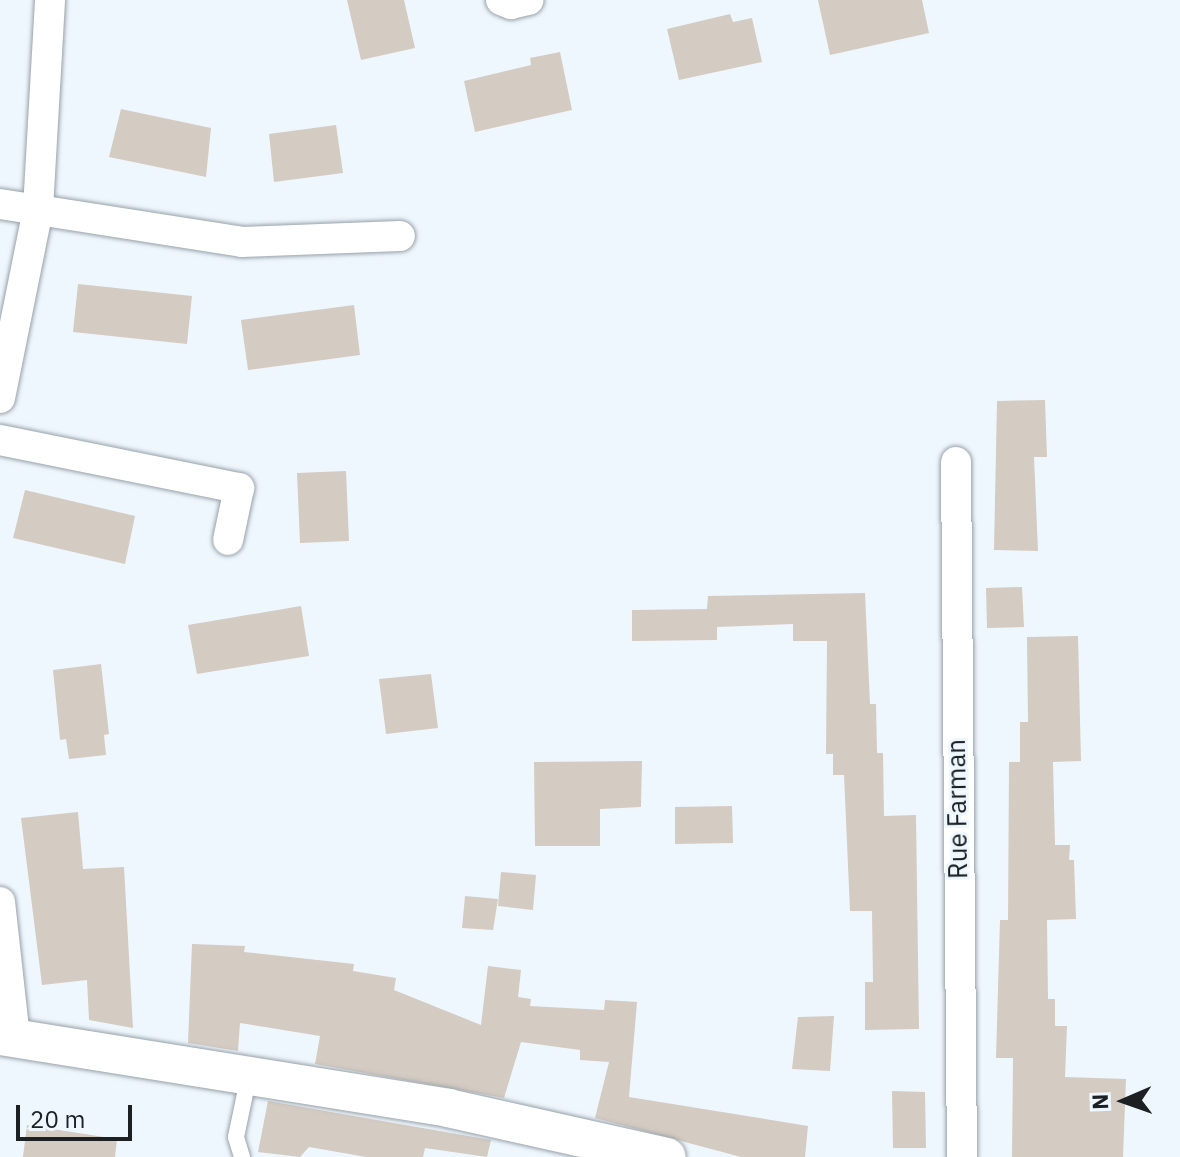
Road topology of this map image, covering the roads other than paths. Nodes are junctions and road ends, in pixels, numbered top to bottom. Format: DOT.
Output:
graph roads {
  1 [pos="50,0"];
  2 [pos="501,0"];
  3 [pos="529,0"];
  4 [pos="0,204"];
  5 [pos="38,209"];
  6 [pos="400,236"];
  7 [pos="0,398"];
  8 [pos="0,440"];
  9 [pos="956,462"];
  10 [pos="228,540"];
  11 [pos="0,902"];
  12 [pos="7,1037"];
  13 [pos="249,1075"];
  14 [pos="242,1157"];
  15 [pos="667,1157"];
  16 [pos="962,1157"];
  1 -- 5 [label="street"];
  2 -- 3 [label="street"];
  4 -- 5 [label="street"];
  5 -- 6 [label="street"];
  5 -- 7 [label="street"];
  8 -- 10 [label="street"];
  9 -- 16 [label="street, Rue Farman"];
  11 -- 12 [label="street"];
  12 -- 13 [label="street"];
  13 -- 14 [label="lane"];
  13 -- 15 [label="street"];
}
